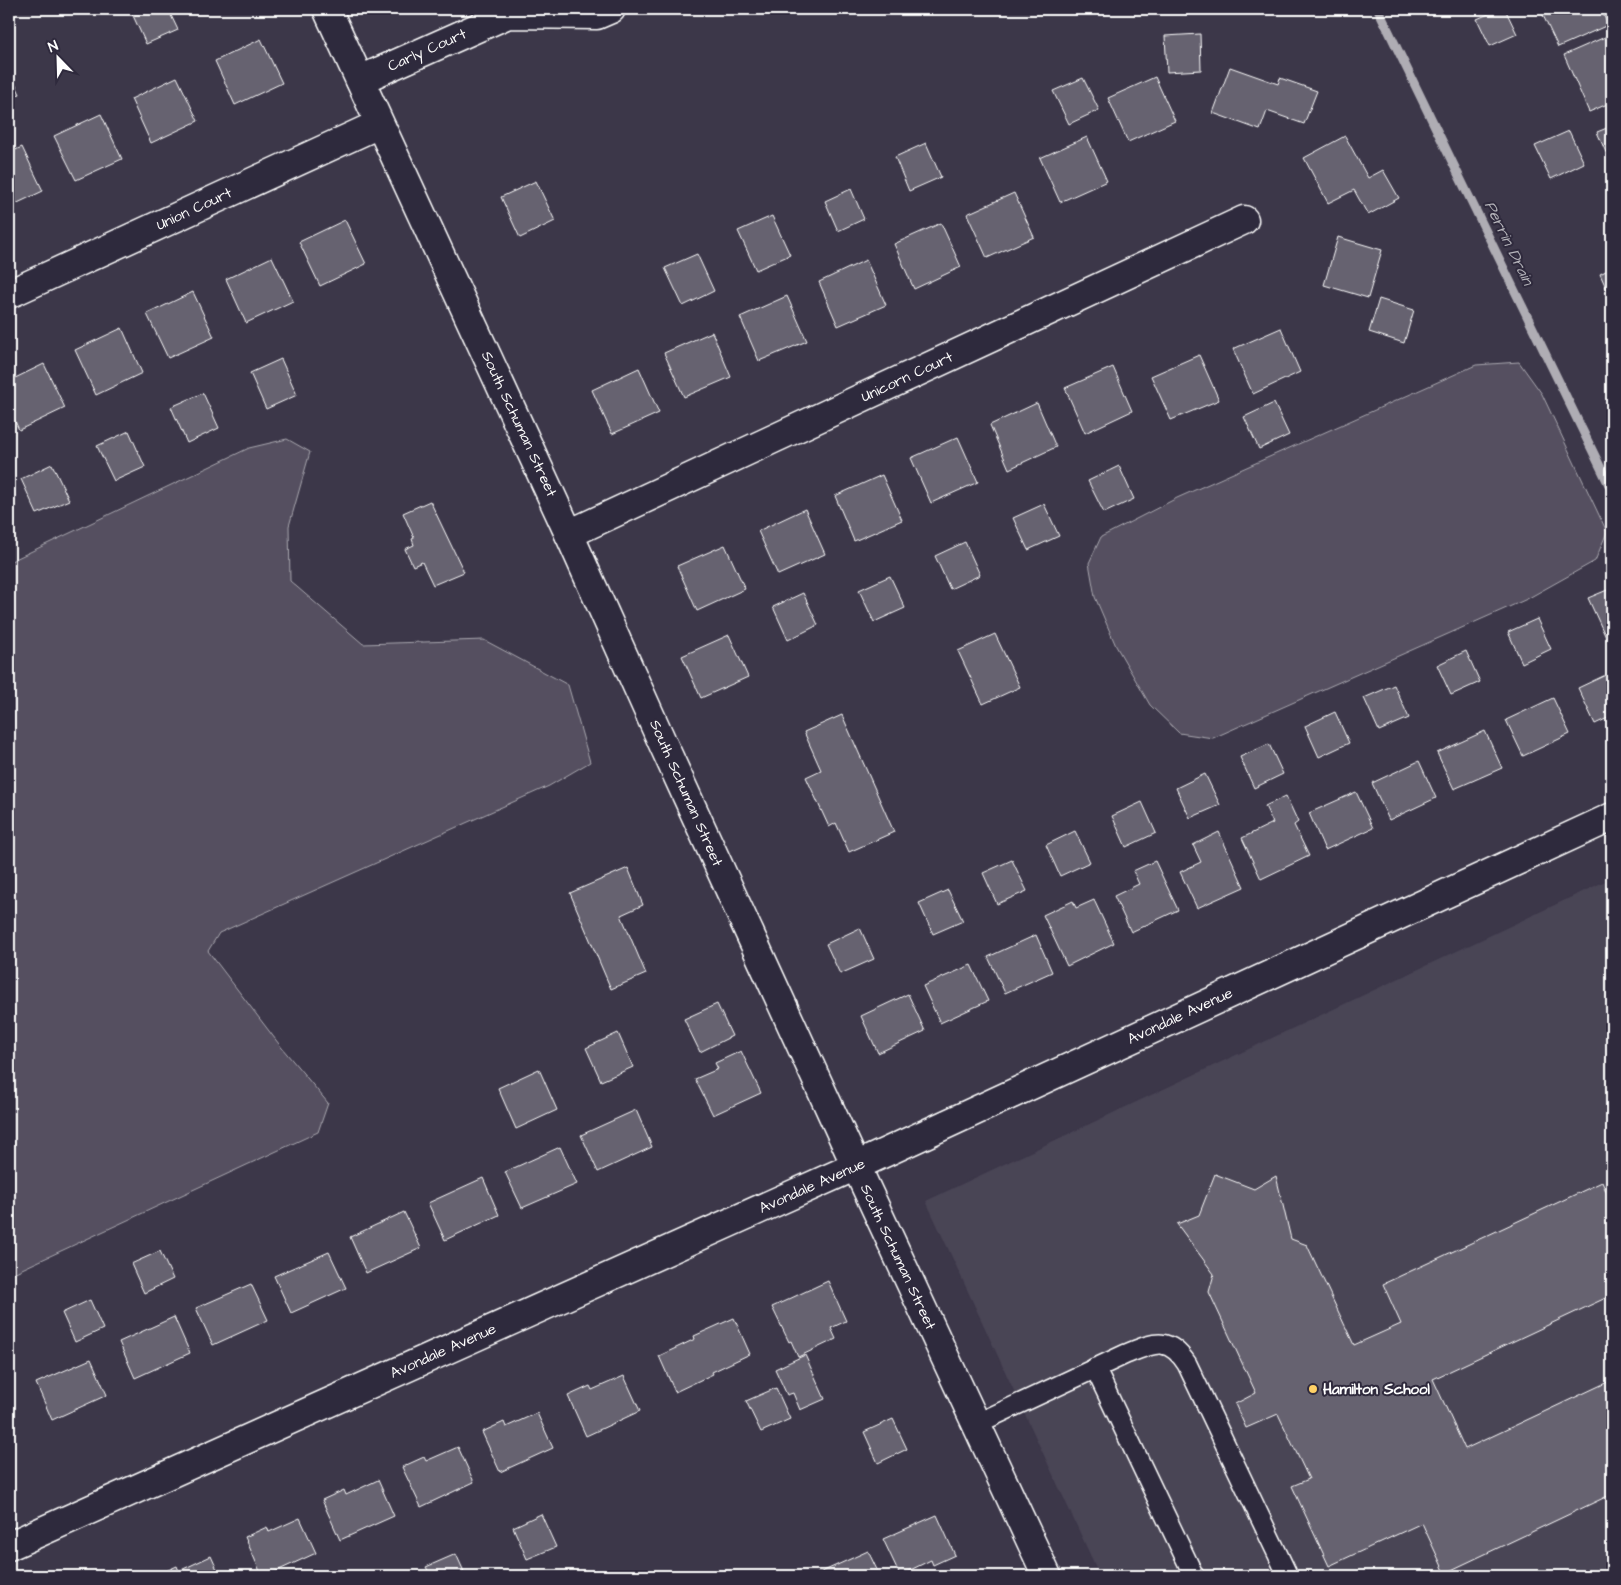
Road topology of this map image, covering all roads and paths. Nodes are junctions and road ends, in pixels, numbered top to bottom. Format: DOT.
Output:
graph roads {
  1 [pos="327,9"];
  2 [pos="611,9"];
  3 [pos="360,80"];
  4 [pos="379,124"];
  5 [pos="1244,220"];
  6 [pos="9,294"];
  7 [pos="569,534"];
  8 [pos="1612,817"];
  9 [pos="856,1166"];
  10 [pos="1095,1368"];
  11 [pos="976,1424"];
  12 [pos="9,1546"];
  13 [pos="1047,1576"];
  14 [pos="1194,1576"];
  15 [pos="1288,1576"];
  1 -- 3 [label="street, South Schuman Street"];
  2 -- 3 [label="street, Carly Court"];
  3 -- 4 [label="street, South Schuman Street"];
  4 -- 6 [label="street, Union Court"];
  4 -- 7 [label="street, South Schuman Street"];
  5 -- 7 [label="street, Unicorn Court"];
  7 -- 9 [label="street, South Schuman Street"];
  8 -- 9 [label="street, Avondale Avenue"];
  9 -- 11 [label="street, South Schuman Street"];
  9 -- 12 [label="street, Avondale Avenue"];
  10 -- 11 [label="lane"];
  10 -- 14 [label="lane"];
  10 -- 15 [label="lane"];
  11 -- 13 [label="street, South Schuman Street"];
}
